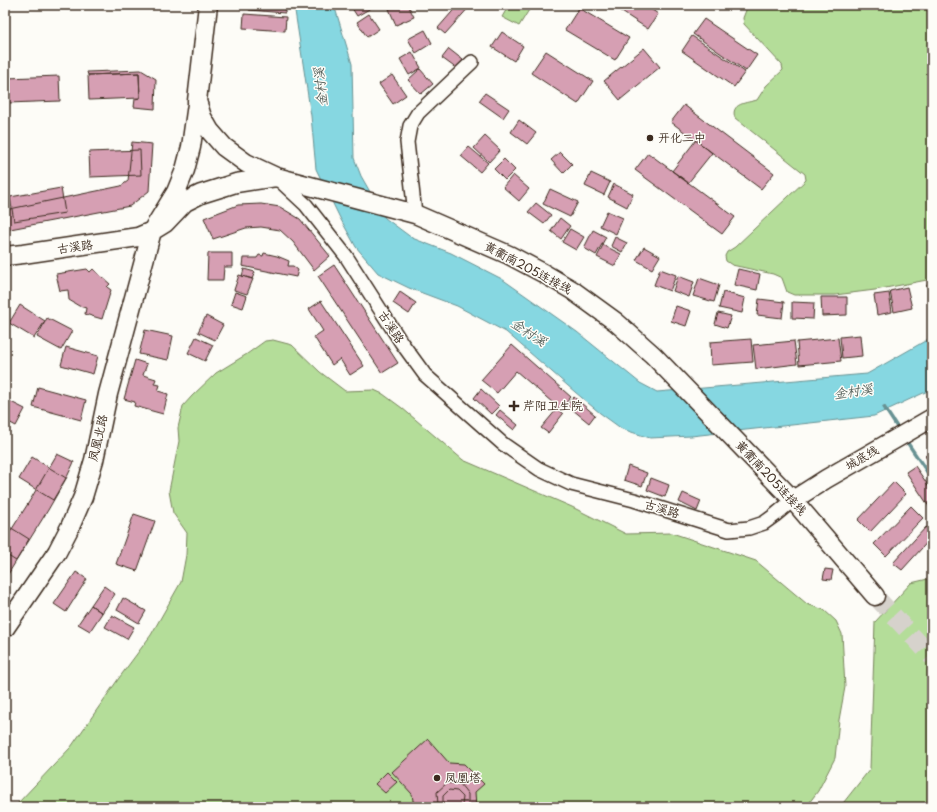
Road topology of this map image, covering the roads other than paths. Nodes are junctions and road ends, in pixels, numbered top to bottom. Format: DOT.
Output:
graph roads {
  1 [pos="208,5"];
  2 [pos="472,62"];
  3 [pos="197,101"];
  4 [pos="276,177"];
  5 [pos="415,214"];
  6 [pos="152,231"];
  7 [pos="5,256"];
  8 [pos="932,418"];
  9 [pos="793,500"];
  10 [pos="874,596"];
  11 [pos="5,628"];
  1 -- 3 [label="main road, 黄衢南205连接线"];
  2 -- 5 [label="street"];
  3 -- 4 [label="main road, 黄衢南205连接线"];
  3 -- 6 [label="main road, 凤凰北路"];
  4 -- 5 [label="main road, 黄衢南205连接线"];
  4 -- 6 [label="main road, 古溪路"];
  4 -- 9 [label="street, 古溪路"];
  5 -- 9 [label="main road, 黄衢南205连接线"];
  6 -- 7 [label="main road, 古溪路"];
  6 -- 11 [label="main road, 凤凰北路"];
  8 -- 9 [label="main road, 城底线"];
  9 -- 10 [label="main road, 黄衢南205连接线"];
}
